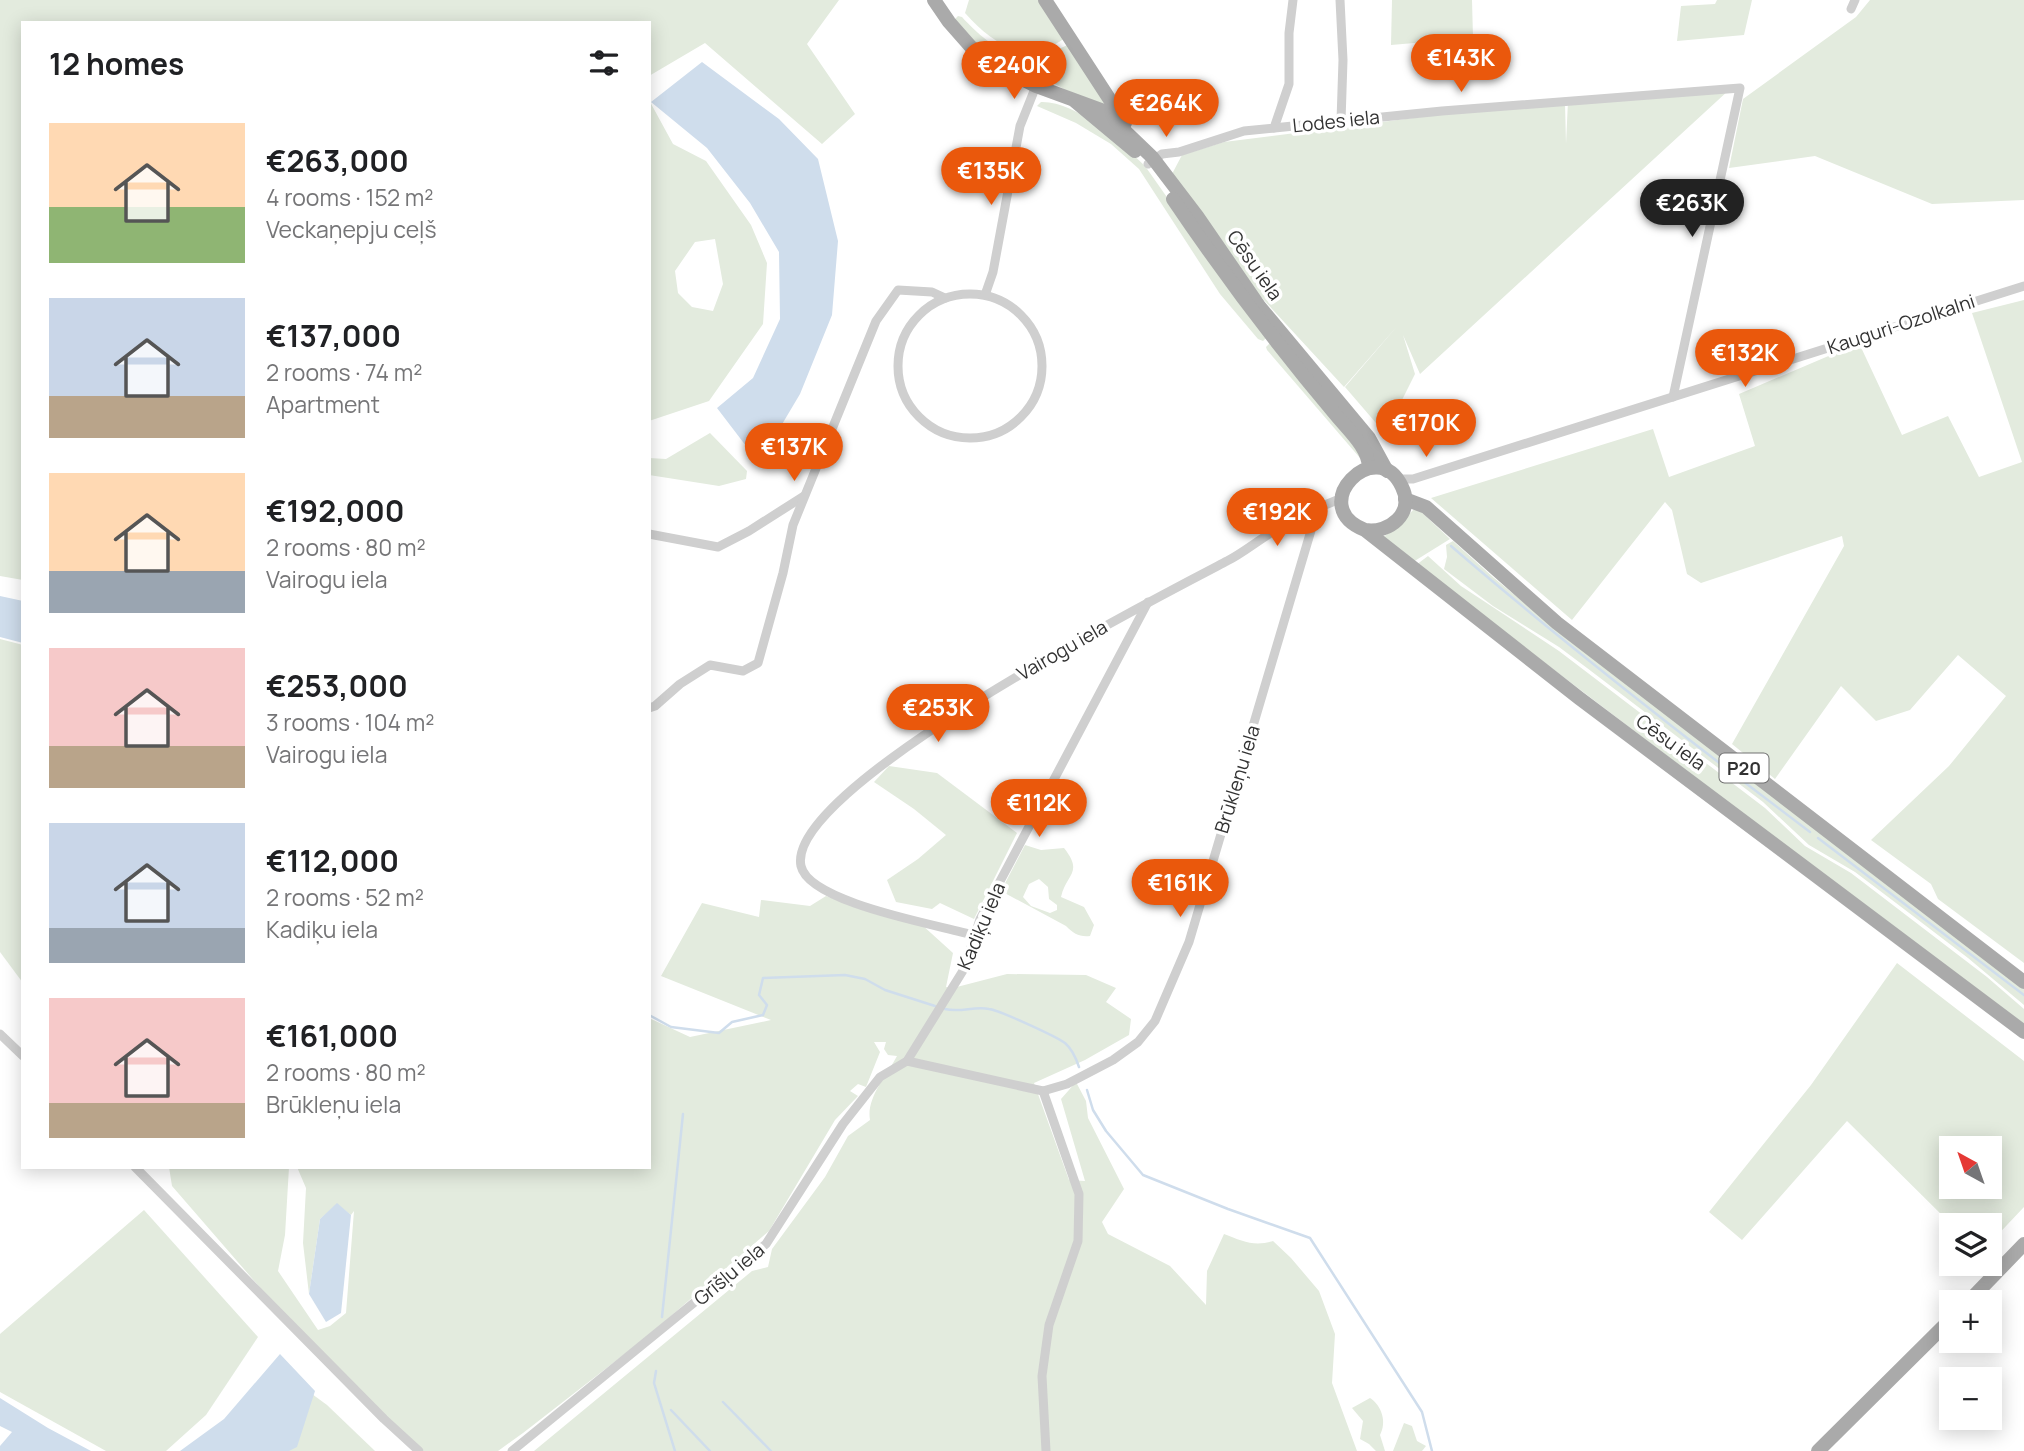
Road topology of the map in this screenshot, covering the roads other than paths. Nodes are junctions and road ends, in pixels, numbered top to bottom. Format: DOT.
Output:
graph roads {
  1 [pos="934,0"];
  2 [pos="1045,0"];
  3 [pos="1293,0"];
  4 [pos="1340,0"];
  5 [pos="1036,86"];
  6 [pos="1075,101"];
  7 [pos="1341,121"];
  8 [pos="1274,128"];
  9 [pos="1139,144"];
  10 [pos="1151,162"];
  11 [pos="2024,286"];
  12 [pos="985,295"];
  13 [pos="945,298"];
  14 [pos="1673,397"];
  15 [pos="1458,464"];
  16 [pos="1369,468"];
  17 [pos="1398,485"];
  18 [pos="805,495"];
  19 [pos="1343,504"];
  20 [pos="1316,515"];
  21 [pos="1365,530"];
  22 [pos="651,534"];
  23 [pos="1148,602"];
  24 [pos="651,707"];
  25 [pos="973,935"];
  26 [pos="2024,982"];
  27 [pos="2024,1032"];
  28 [pos="0,1034"];
  29 [pos="21,1054"];
  30 [pos="906,1062"];
  31 [pos="1043,1091"];
  32 [pos="137,1169"];
  33 [pos="2022,1248"];
  34 [pos="1980,1290"];
  35 [pos="1939,1331"];
  36 [pos="419,1451"];
  37 [pos="512,1451"];
  38 [pos="1046,1451"];
  39 [pos="1818,1451"];
  1 -- 5 [label="main road, Cēsu iela"];
  2 -- 9 [label="main road"];
  3 -- 8 [label="street"];
  4 -- 7 [label="street"];
  5 -- 6 [label="main road, Cēsu iela"];
  5 -- 12 [label="street"];
  6 -- 9 [label="main road, Cēsu iela"];
  6 -- 10 [label="main road, Cēsu iela"];
  7 -- 8 [label="street, Lodes iela"];
  7 -- 14 [label="street, Lodes iela"];
  8 -- 10 [label="street, Lodes iela"];
  9 -- 10 [label="main road, Cēsu iela"];
  10 -- 16 [label="main road, Cēsu iela"];
  10 -- 17 [label="main road, Cēsu iela"];
  11 -- 14 [label="street, Kauguri-Ozolkalni"];
  12 -- 13 [label="street"];
  12 -- 13 [label="street"];
  13 -- 18 [label="street"];
  14 -- 15 [label="street, Kauguri-Ozolkalni"];
  15 -- 17 [label="street"];
  15 -- 17 [label="street"];
  16 -- 17 [label="main road, Cēsu iela"];
  16 -- 19 [label="main road"];
  17 -- 21 [label="main road"];
  17 -- 26 [label="main road, Cēsu iela / P20"];
  18 -- 22 [label="street"];
  18 -- 24 [label="street"];
  19 -- 20 [label="street"];
  19 -- 21 [label="main road, Cēsu iela"];
  20 -- 23 [label="street, Vairogu iela"];
  20 -- 31 [label="street, Brūkleņu iela"];
  21 -- 27 [label="main road, Cēsu iela / P20"];
  23 -- 25 [label="street, Kadiķu iela"];
  23 -- 25 [label="street, Vairogu iela"];
  25 -- 30 [label="street, Kadiķu iela"];
  28 -- 29 [label="street"];
  30 -- 31 [label="street"];
  30 -- 37 [label="street, Grīšļu iela"];
  31 -- 38 [label="street"];
  32 -- 36 [label="street"];
  33 -- 34 [label="main road"];
  35 -- 39 [label="main road"];
}
